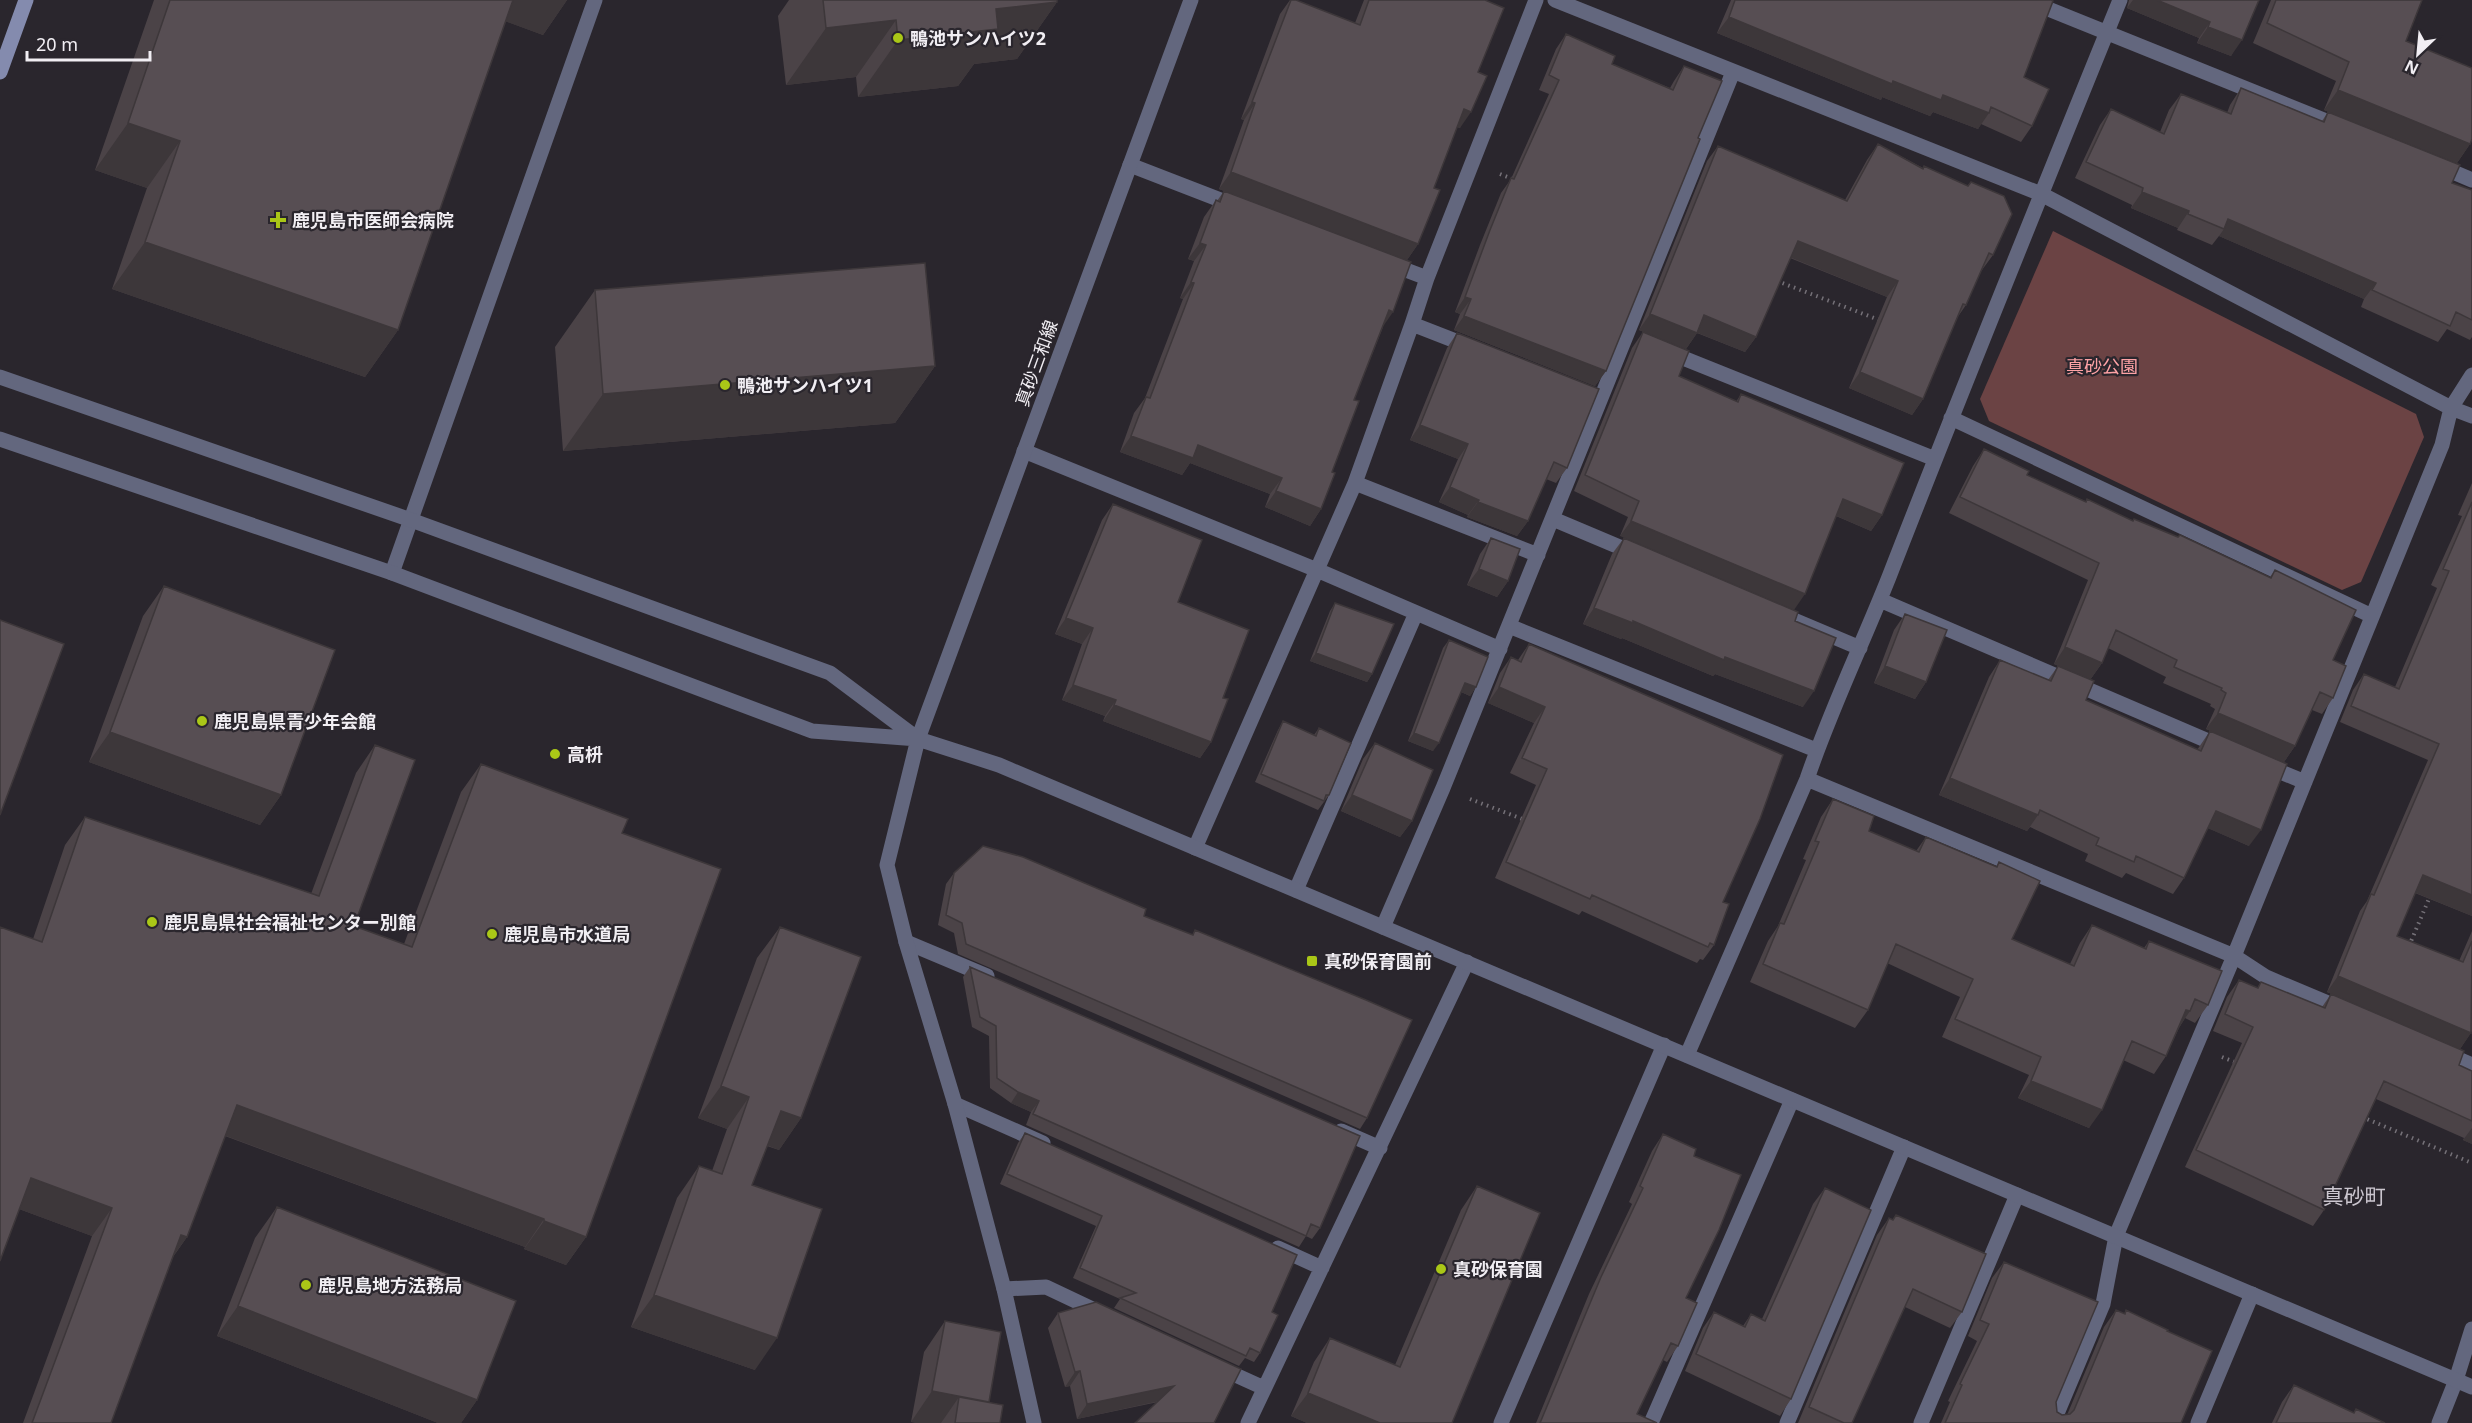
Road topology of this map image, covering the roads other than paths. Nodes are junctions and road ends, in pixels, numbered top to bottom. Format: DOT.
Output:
graph roads {
  1 [pos="26,0"];
  2 [pos="596,0"];
  3 [pos="1191,0"];
  4 [pos="1536,0"];
  5 [pos="1555,0"];
  6 [pos="2026,0"];
  7 [pos="2120,0"];
  8 [pos="2107,32"];
  9 [pos="0,72"];
  10 [pos="1733,72"];
  11 [pos="2350,130"];
  12 [pos="2428,162"];
  13 [pos="1130,165"];
  14 [pos="2472,180"];
  15 [pos="2041,194"];
  16 [pos="1250,212"];
  17 [pos="1371,257"];
  18 [pos="1426,278"];
  19 [pos="1412,324"];
  20 [pos="1639,340"];
  21 [pos="1486,353"];
  22 [pos="2472,375"];
  23 [pos="0,377"];
  24 [pos="2451,408"];
  25 [pos="2472,416"];
  26 [pos="1951,418"];
  27 [pos="0,439"];
  28 [pos="1024,451"];
  29 [pos="1935,459"];
  30 [pos="1355,483"];
  31 [pos="1553,519"];
  32 [pos="411,520"];
  33 [pos="1538,555"];
  34 [pos="1652,560"];
  35 [pos="1317,570"];
  36 [pos="392,573"];
  37 [pos="1880,600"];
  38 [pos="1762,606"];
  39 [pos="1416,612"];
  40 [pos="2372,616"];
  41 [pos="1509,626"];
  42 [pos="1860,648"];
  43 [pos="1500,649"];
  44 [pos="918,739"];
  45 [pos="1816,750"];
  46 [pos="1807,779"];
  47 [pos="2305,782"];
  48 [pos="1195,848"];
  49 [pos="1296,890"];
  50 [pos="1383,927"];
  51 [pos="906,942"];
  52 [pos="2234,956"];
  53 [pos="1467,962"];
  54 [pos="1003,984"];
  55 [pos="2354,1014"];
  56 [pos="1664,1045"];
  57 [pos="2429,1046"];
  58 [pos="1687,1055"];
  59 [pos="2472,1065"];
  60 [pos="1792,1100"];
  61 [pos="955,1104"];
  62 [pos="1326,1124"];
  63 [pos="1052,1147"];
  64 [pos="1904,1147"];
  65 [pos="1380,1148"];
  66 [pos="2017,1195"];
  67 [pos="2116,1236"];
  68 [pos="1268,1244"];
  69 [pos="1322,1268"];
  70 [pos="1004,1289"];
  71 [pos="2252,1294"];
  72 [pos="1118,1320"];
  73 [pos="2472,1329"];
  74 [pos="1202,1359"];
  75 [pos="2456,1380"];
  76 [pos="2472,1387"];
  77 [pos="1264,1388"];
  78 [pos="1034,1423"];
  79 [pos="1248,1423"];
  80 [pos="1501,1423"];
  81 [pos="1651,1423"];
  82 [pos="1787,1423"];
  83 [pos="1921,1423"];
  84 [pos="2054,1423"];
  85 [pos="2199,1423"];
  86 [pos="2439,1423"];
  1 -- 9 [label="main road"];
  2 -- 32 [label="street"];
  3 -- 13 [label="street, 真砂三和線"];
  4 -- 18 [label="street"];
  5 -- 10 [label="street"];
  6 -- 8 [label="street"];
  7 -- 8 [label="street"];
  8 -- 11 [label="street"];
  8 -- 15 [label="street"];
  10 -- 15 [label="street"];
  10 -- 20 [label="street"];
  12 -- 14 [label="street"];
  13 -- 16 [label="street"];
  13 -- 28 [label="street, 真砂三和線"];
  15 -- 24 [label="street"];
  15 -- 26 [label="street"];
  17 -- 18 [label="street"];
  18 -- 19 [label="street"];
  19 -- 21 [label="street"];
  19 -- 30 [label="street"];
  20 -- 29 [label="street"];
  20 -- 31 [label="street"];
  22 -- 24 [label="street"];
  23 -- 32 [label="street"];
  24 -- 25 [label="street"];
  24 -- 40 [label="street"];
  26 -- 29 [label="street"];
  26 -- 40 [label="street"];
  27 -- 36 [label="street"];
  28 -- 35 [label="street"];
  28 -- 44 [label="street, 真砂三和線"];
  29 -- 37 [label="street"];
  30 -- 33 [label="street"];
  30 -- 35 [label="street"];
  31 -- 33 [label="street"];
  31 -- 34 [label="street"];
  32 -- 36 [label="street"];
  32 -- 44 [label="street"];
  33 -- 41 [label="street"];
  35 -- 39 [label="street"];
  35 -- 48 [label="street"];
  36 -- 44 [label="street"];
  37 -- 42 [label="street"];
  37 -- 47 [label="street"];
  38 -- 42 [label="street"];
  39 -- 43 [label="street"];
  39 -- 49 [label="street"];
  40 -- 47 [label="street"];
  41 -- 43 [label="street"];
  41 -- 45 [label="street"];
  42 -- 45 [label="street"];
  43 -- 50 [label="street"];
  44 -- 48 [label="street"];
  44 -- 51 [label="street, 真砂三和線"];
  45 -- 46 [label="street"];
  46 -- 52 [label="street"];
  46 -- 58 [label="street"];
  47 -- 52 [label="street"];
  48 -- 49 [label="street"];
  49 -- 50 [label="street"];
  50 -- 53 [label="street"];
  51 -- 54 [label="street"];
  51 -- 61 [label="street, 真砂三和線"];
  52 -- 55 [label="street"];
  52 -- 67 [label="street"];
  53 -- 56 [label="street"];
  53 -- 65 [label="street"];
  56 -- 58 [label="street"];
  56 -- 80 [label="street"];
  57 -- 59 [label="street"];
  58 -- 60 [label="street"];
  60 -- 64 [label="street"];
  60 -- 81 [label="street"];
  61 -- 63 [label="street"];
  61 -- 70 [label="street, 真砂三和線"];
  62 -- 65 [label="street"];
  64 -- 66 [label="street"];
  64 -- 82 [label="street"];
  65 -- 69 [label="street"];
  66 -- 67 [label="street"];
  66 -- 83 [label="street"];
  67 -- 71 [label="street"];
  67 -- 84 [label="street"];
  68 -- 69 [label="street"];
  69 -- 77 [label="street"];
  70 -- 72 [label="street"];
  70 -- 78 [label="street, 真砂三和線"];
  71 -- 75 [label="street"];
  71 -- 85 [label="street"];
  73 -- 75 [label="street"];
  74 -- 77 [label="street"];
  75 -- 76 [label="street"];
  75 -- 86 [label="street"];
  77 -- 79 [label="street"];
}
